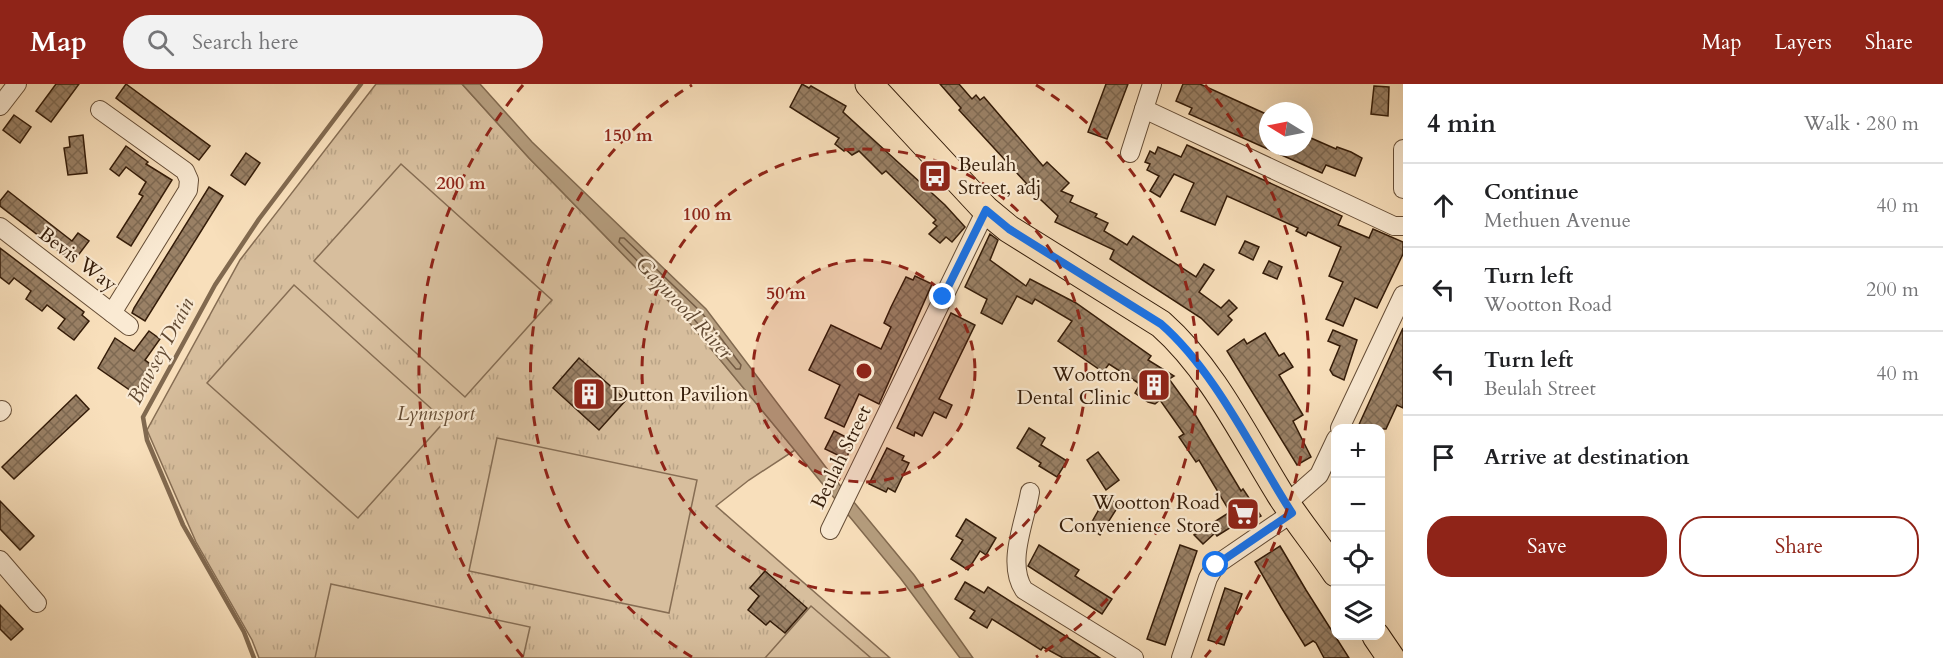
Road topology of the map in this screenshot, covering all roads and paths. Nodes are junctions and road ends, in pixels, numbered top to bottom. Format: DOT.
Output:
graph roads {
  1 [pos="16,84"];
  2 [pos="869,84"];
  3 [pos="1152,84"];
  4 [pos="0,106"];
  5 [pos="1144,109"];
  6 [pos="100,110"];
  7 [pos="1403,149"];
  8 [pos="1130,153"];
  9 [pos="1403,189"];
  10 [pos="986,210"];
  11 [pos="1403,226"];
  12 [pos="0,228"];
  13 [pos="1403,295"];
  14 [pos="112,313"];
  15 [pos="129,326"];
  16 [pos="1342,424"];
  17 [pos="1331,448"];
  18 [pos="1034,500"];
  19 [pos="1289,509"];
  20 [pos="833,526"];
  21 [pos="0,560"];
  22 [pos="1331,567"];
  23 [pos="37,603"];
  24 [pos="1379,640"];
  25 [pos="1134,658"];
  26 [pos="1181,658"];
  27 [pos="1391,658"];
  1 -- 4 [label="street"];
  2 -- 10 [label="main road"];
  3 -- 5 [label="street"];
  5 -- 8 [label="street"];
  5 -- 11 [label="street"];
  6 -- 14 [label="street"];
  7 -- 9 [label="street"];
  10 -- 19 [label="main road"];
  10 -- 20 [label="street, Beulah Street"];
  12 -- 14 [label="street, Bevis Way"];
  13 -- 16 [label="street"];
  14 -- 15 [label="street, Bevis Way"];
  17 -- 19 [label="street"];
  18 -- 25 [label="street"];
  19 -- 22 [label="main road"];
  19 -- 26 [label="street"];
  21 -- 23 [label="street"];
  24 -- 27 [label="main road"];
}
